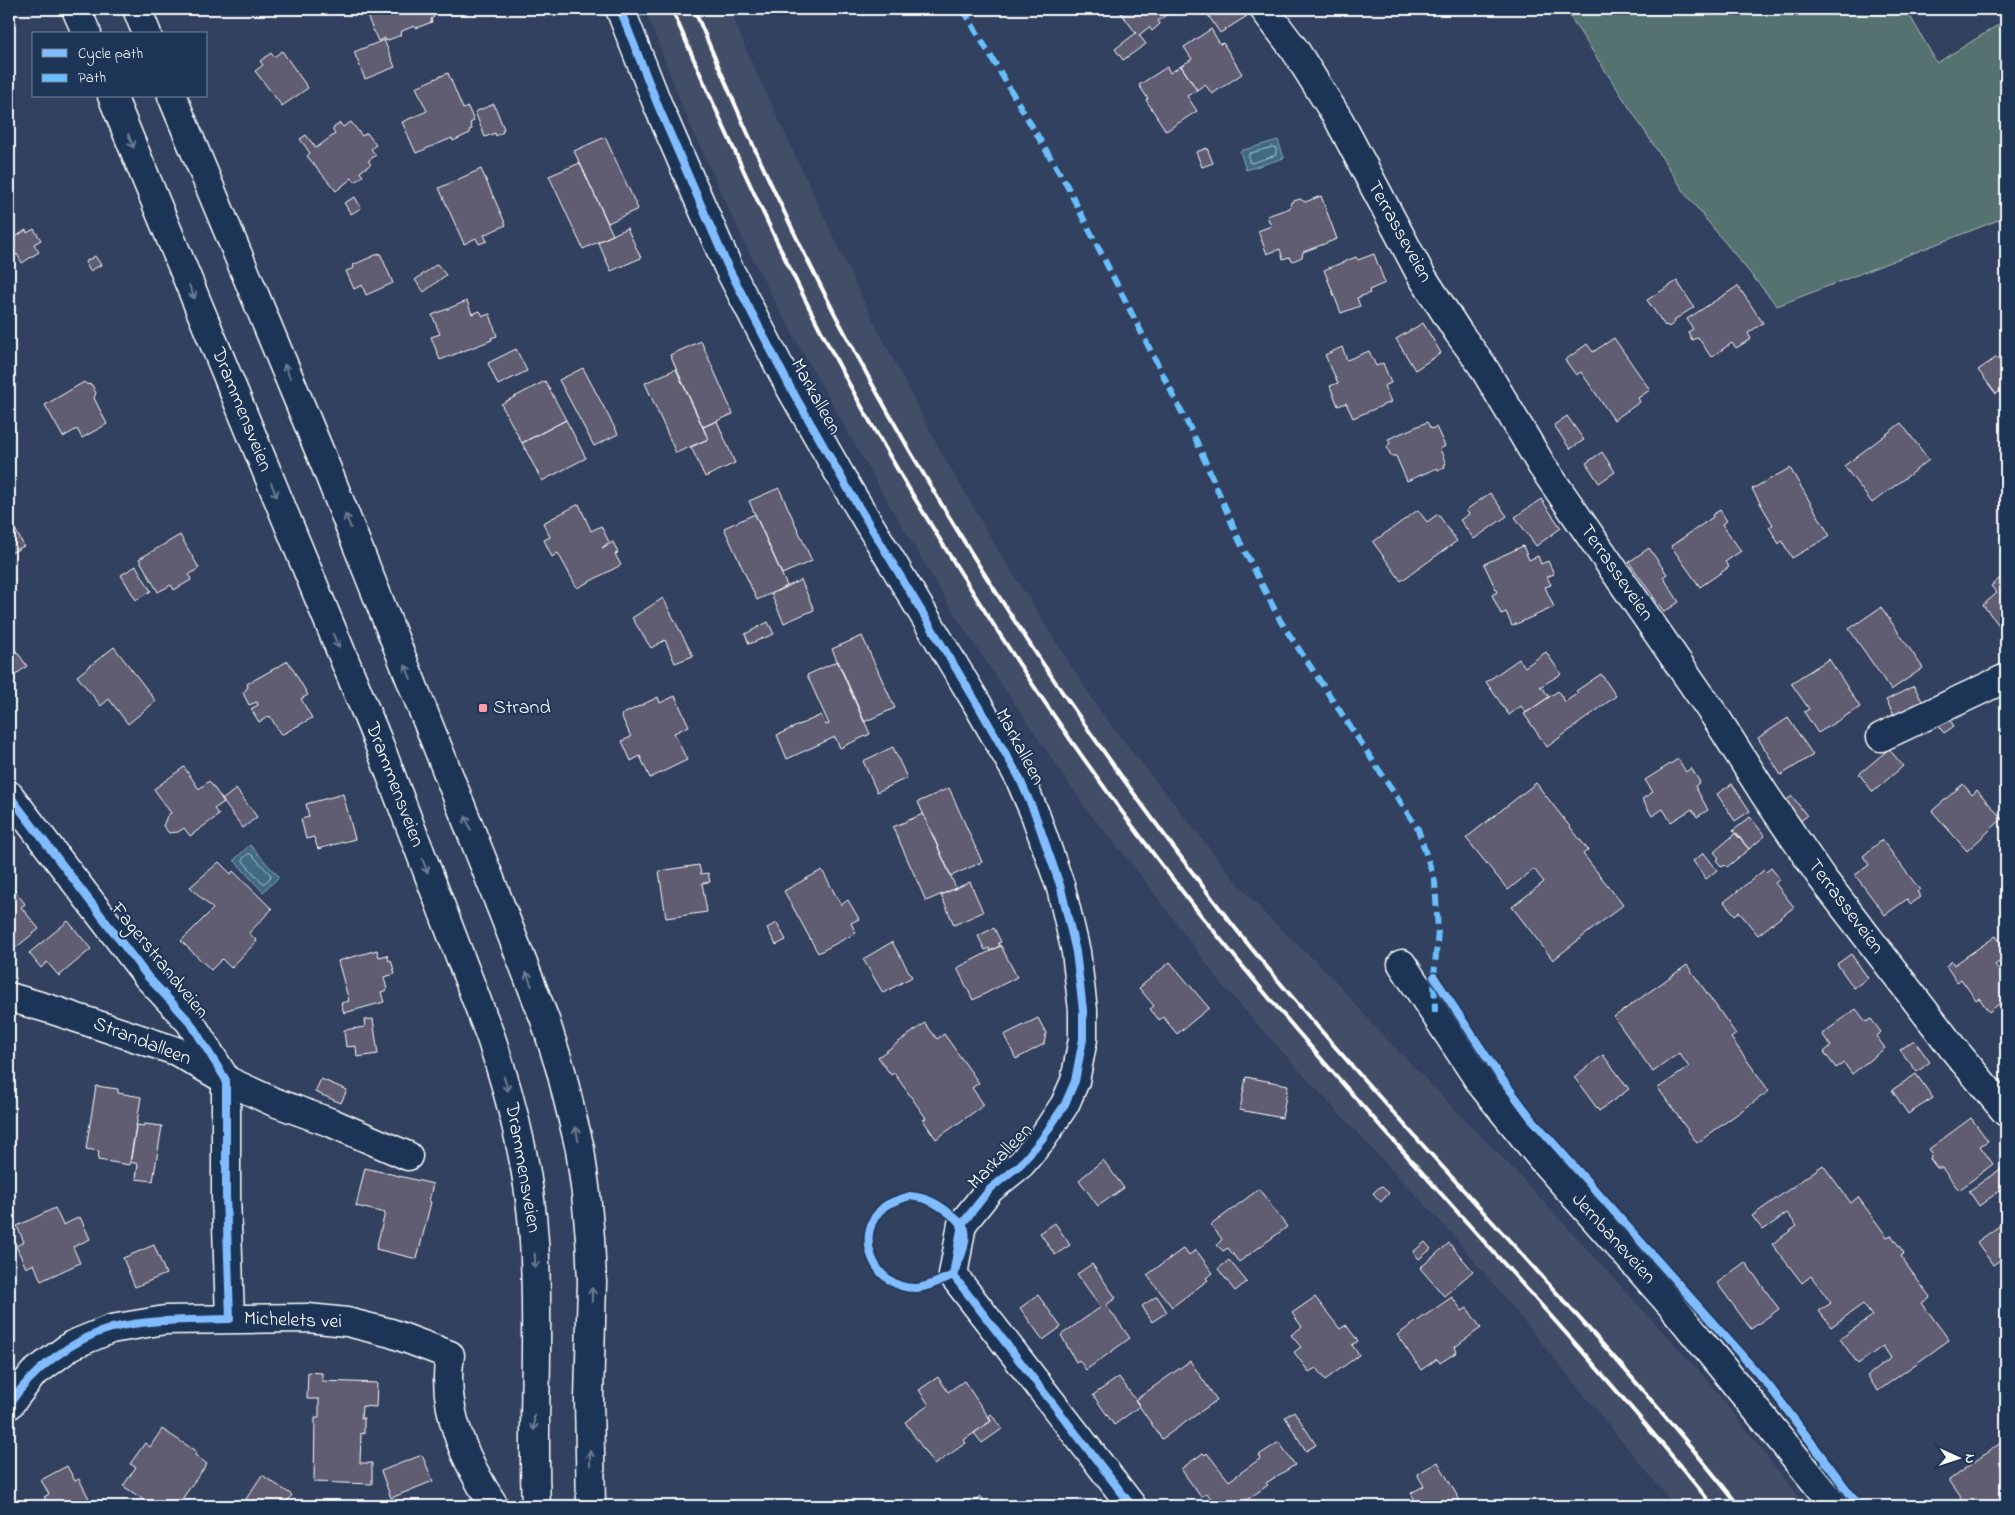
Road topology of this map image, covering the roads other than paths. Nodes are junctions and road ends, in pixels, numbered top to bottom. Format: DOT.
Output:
graph roads {
  1 [pos="76,9"];
  2 [pos="137,9"];
  3 [pos="620,9"];
  4 [pos="1264,9"];
  5 [pos="86,32"];
  6 [pos="146,32"];
  7 [pos="113,98"];
  8 [pos="173,98"];
  9 [pos="2006,678"];
  10 [pos="1881,737"];
  11 [pos="9,795"];
  12 [pos="1402,964"];
  13 [pos="9,997"];
  14 [pos="226,1080"];
  15 [pos="2006,1112"];
  16 [pos="408,1156"];
  17 [pos="230,1319"];
  18 [pos="9,1405"];
  19 [pos="491,1505"];
  20 [pos="536,1506"];
  21 [pos="591,1506"];
  22 [pos="1132,1506"];
  23 [pos="1835,1506"];
  1 -- 5 [label="main road"];
  2 -- 6 [label="main road"];
  3 -- 22 [label="main road, Markalleen"];
  4 -- 15 [label="main road, Terrasseveien"];
  7 -- 20 [label="main road, Drammensveien, one-way"];
  21 -- 8 [label="main road, one-way"];
  9 -- 10 [label="main road"];
  11 -- 14 [label="main road, Fagerstrandveien"];
  12 -- 23 [label="main road, Jernbaneveien"];
  13 -- 14 [label="main road, Strandalleen"];
  14 -- 16 [label="main road, Strandalleen"];
  14 -- 17 [label="main road"];
  17 -- 18 [label="main road, Michelets vei"];
  17 -- 19 [label="main road, Michelets vei"];
}
